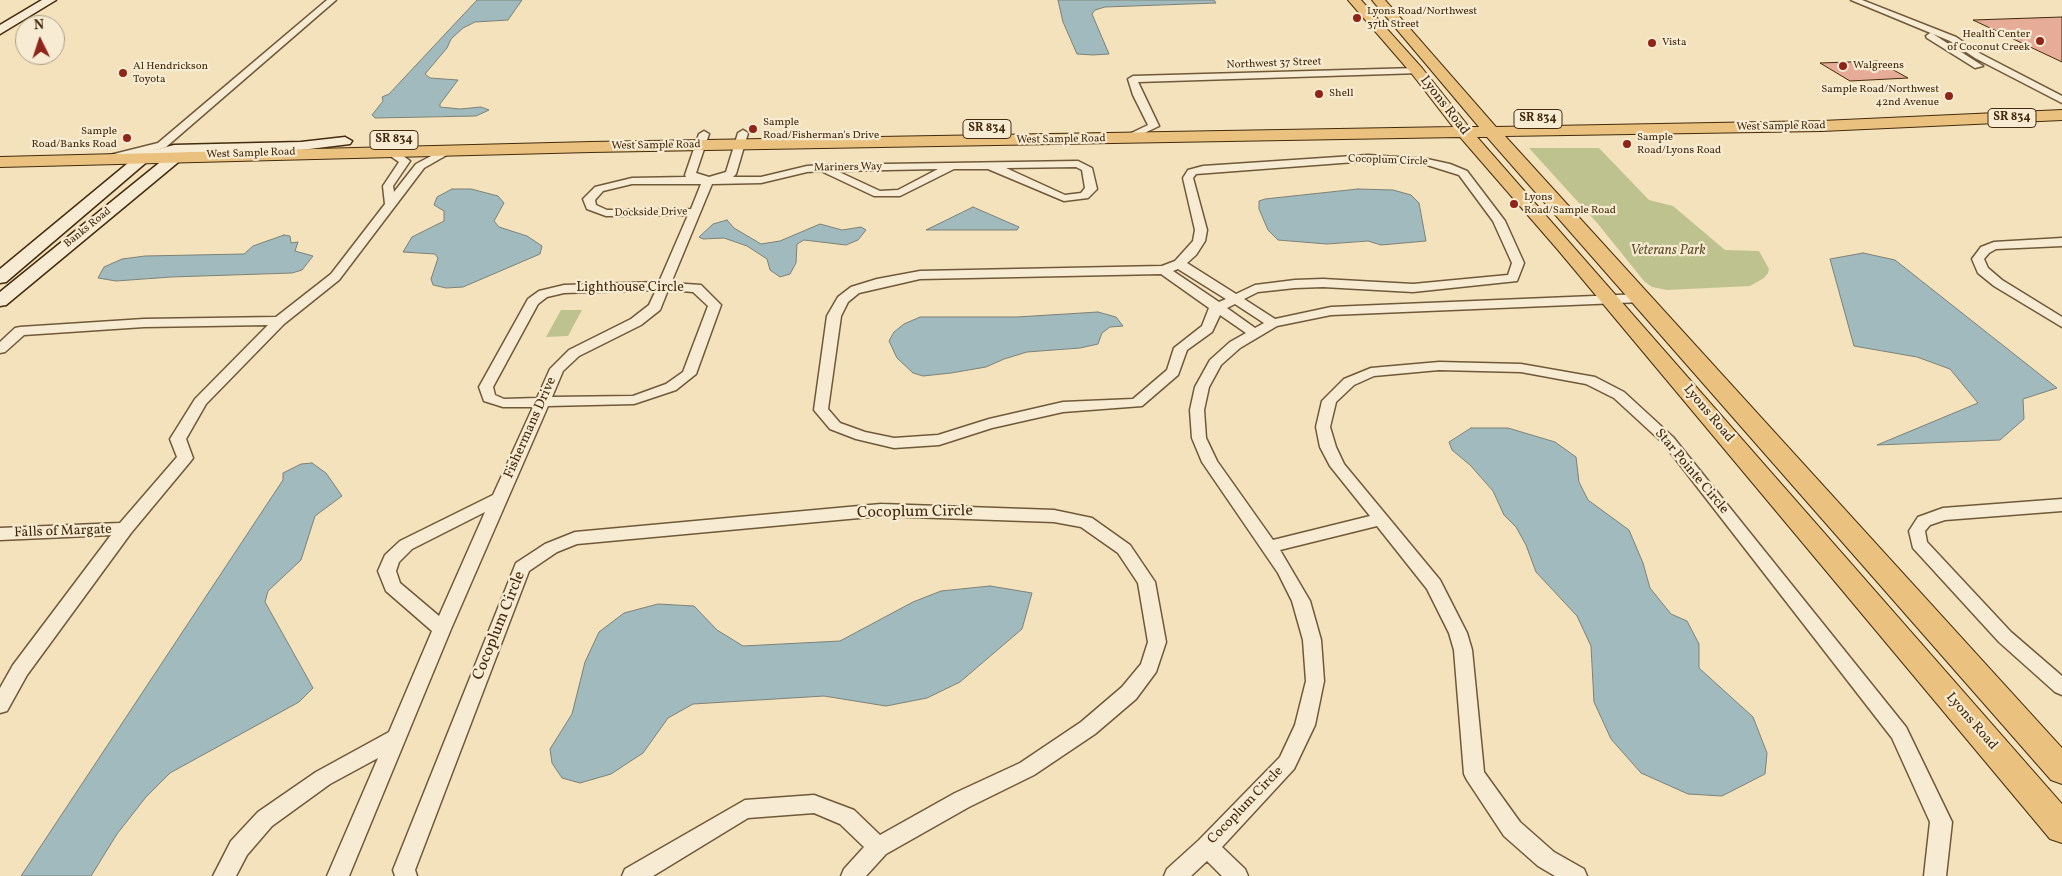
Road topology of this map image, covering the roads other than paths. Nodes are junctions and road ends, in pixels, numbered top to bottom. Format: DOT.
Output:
graph roads {
  1 [pos="36,0"];
  2 [pos="50,0"];
  3 [pos="332,0"];
  4 [pos="1354,0"];
  5 [pos="1378,0"];
  6 [pos="1855,0"];
  7 [pos="0,20"];
  8 [pos="0,30"];
  9 [pos="1417,71"];
  10 [pos="2059,104"];
  11 [pos="2062,115"];
  12 [pos="1482,120"];
  13 [pos="1154,126"];
  14 [pos="1460,126"];
  15 [pos="1493,133"];
  16 [pos="702,139"];
  17 [pos="741,139"];
  18 [pos="1124,139"];
  19 [pos="345,141"];
  20 [pos="162,144"];
  21 [pos="0,148"];
  22 [pos="448,150"];
  23 [pos="390,151"];
  24 [pos="177,156"];
  25 [pos="144,157"];
  26 [pos="103,159"];
  27 [pos="0,162"];
  28 [pos="990,165"];
  29 [pos="953,166"];
  30 [pos="822,168"];
  31 [pos="708,181"];
  32 [pos="390,204"];
  33 [pos="695,212"];
  34 [pos="2062,242"];
  35 [pos="1179,264"];
  36 [pos="1164,270"];
  37 [pos="0,278"];
  38 [pos="664,286"];
  39 [pos="1234,298"];
  40 [pos="1642,298"];
  41 [pos="1610,299"];
  42 [pos="0,301"];
  43 [pos="1219,307"];
  44 [pos="279,321"];
  45 [pos="1273,323"];
  46 [pos="2062,323"];
  47 [pos="1254,333"];
  48 [pos="0,349"];
  49 [pos="540,403"];
  50 [pos="499,499"];
  51 [pos="2062,506"];
  52 [pos="1381,519"];
  53 [pos="126,529"];
  54 [pos="0,534"];
  55 [pos="1269,548"];
  56 [pos="442,628"];
  57 [pos="2062,687"];
  58 [pos="0,705"];
  59 [pos="397,737"];
  60 [pos="2062,770"];
  61 [pos="2062,828"];
  62 [pos="1207,847"];
  63 [pos="878,848"];
  64 [pos="224,876"];
  65 [pos="338,876"];
  66 [pos="406,876"];
  67 [pos="633,876"];
  68 [pos="852,876"];
  69 [pos="1175,876"];
  70 [pos="1237,876"];
  71 [pos="1576,876"];
  72 [pos="1935,876"];
  1 -- 7 [label="street"];
  2 -- 8 [label="street"];
  3 -- 20 [label="street"];
  4 -- 9 [label="main road, Lyons Road"];
  5 -- 12 [label="main road, Lyons Road"];
  6 -- 10 [label="street"];
  9 -- 13 [label="street, Northwest 37 Street"];
  9 -- 14 [label="main road, Lyons Road"];
  10 -- 12 [label="main road, West Sample Road / SR 834"];
  11 -- 15 [label="main road, West Sample Road / SR 834"];
  12 -- 14 [label="main road, West Sample Road / SR 834"];
  12 -- 15 [label="main road, Lyons Road"];
  13 -- 14 [label="main road, West Sample Road / SR 834"];
  13 -- 17 [label="main road, West Sample Road / SR 834"];
  13 -- 18 [label="street"];
  14 -- 15 [label="main road, West Sample Road / SR 834"];
  14 -- 18 [label="main road, West Sample Road / SR 834"];
  14 -- 41 [label="main road, Lyons Road"];
  15 -- 40 [label="main road, Lyons Road"];
  16 -- 17 [label="main road, West Sample Road / SR 834"];
  16 -- 19 [label="main road, West Sample Road / SR 834"];
  16 -- 22 [label="main road, West Sample Road / SR 834"];
  16 -- 31 [label="street"];
  17 -- 18 [label="main road, West Sample Road / SR 834"];
  17 -- 31 [label="street"];
  19 -- 20 [label="main road, West Sample Road / SR 834"];
  19 -- 25 [label="street"];
  20 -- 21 [label="main road, West Sample Road / SR 834"];
  20 -- 26 [label="street"];
  22 -- 23 [label="main road, West Sample Road / SR 834"];
  22 -- 32 [label="street"];
  23 -- 24 [label="main road, West Sample Road / SR 834"];
  23 -- 32 [label="street"];
  24 -- 25 [label="main road, West Sample Road / SR 834"];
  24 -- 42 [label="street, Banks Road"];
  25 -- 26 [label="main road, West Sample Road / SR 834"];
  25 -- 37 [label="street, Banks Road"];
  26 -- 27 [label="main road, West Sample Road / SR 834"];
  28 -- 28 [label="street, Mariners Way"];
  28 -- 29 [label="street, Mariners Way"];
  29 -- 30 [label="street, Mariners Way"];
  29 -- 30 [label="street"];
  30 -- 31 [label="street, Mariners Way"];
  31 -- 33 [label="street, Fishermans Drive"];
  31 -- 33 [label="street, Dockside Drive"];
  32 -- 44 [label="street"];
  33 -- 38 [label="street, Fishermans Drive"];
  34 -- 46 [label="street"];
  35 -- 36 [label="street, Cocoplum Circle"];
  35 -- 39 [label="street"];
  35 -- 39 [label="street, Cocoplum Circle"];
  36 -- 43 [label="street"];
  36 -- 43 [label="street, Cocoplum Circle"];
  38 -- 49 [label="street, Fishermans Drive"];
  38 -- 49 [label="street, Lighthouse Circle"];
  38 -- 49 [label="street, Lighthouse Circle"];
  39 -- 43 [label="street, Cocoplum Circle"];
  39 -- 45 [label="street"];
  40 -- 41 [label="street, Cocoplum Circle"];
  40 -- 60 [label="main road, Lyons Road"];
  41 -- 45 [label="street, Cocoplum Circle"];
  41 -- 61 [label="main road, Lyons Road"];
  43 -- 47 [label="street"];
  44 -- 48 [label="street"];
  44 -- 53 [label="street"];
  45 -- 47 [label="street, Cocoplum Circle"];
  47 -- 55 [label="street, Cocoplum Circle"];
  49 -- 50 [label="street, Fishermans Drive"];
  50 -- 56 [label="street, Fishermans Drive"];
  50 -- 56 [label="street"];
  51 -- 57 [label="street"];
  52 -- 55 [label="street"];
  52 -- 71 [label="street, Star Pointe Circle"];
  52 -- 72 [label="street, Star Pointe Circle"];
  53 -- 54 [label="street, Falls of Margate"];
  53 -- 58 [label="street"];
  55 -- 62 [label="street, Cocoplum Circle"];
  56 -- 59 [label="street, Fishermans Drive"];
  59 -- 64 [label="street"];
  59 -- 65 [label="street, Fishermans Drive"];
  62 -- 69 [label="street, Cocoplum Circle"];
  62 -- 70 [label="street"];
  63 -- 66 [label="street, Cocoplum Circle"];
  63 -- 67 [label="street"];
  63 -- 68 [label="street, Cocoplum Circle"];
}
